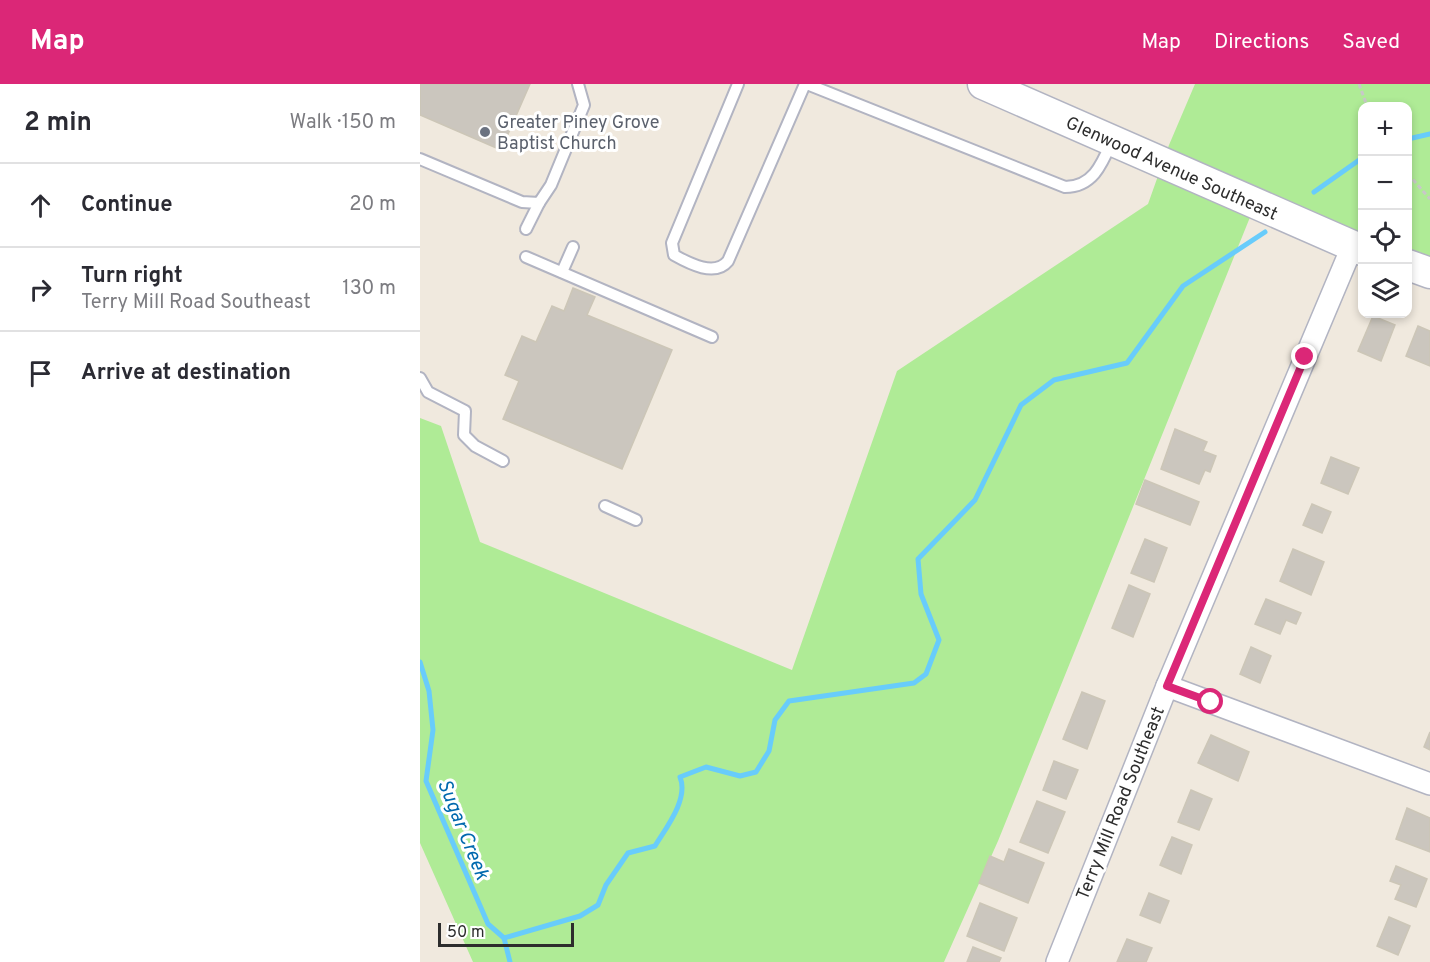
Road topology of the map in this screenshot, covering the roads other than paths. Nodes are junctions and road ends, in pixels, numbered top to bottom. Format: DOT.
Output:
graph roads {
  1 [pos="578,84"];
  2 [pos="738,84"];
  3 [pos="806,84"];
  4 [pos="982,84"];
  5 [pos="1112,141"];
  6 [pos="420,159"];
  7 [pos="539,203"];
  8 [pos="526,229"];
  9 [pos="573,247"];
  10 [pos="1357,249"];
  11 [pos="526,257"];
  12 [pos="1412,267"];
  13 [pos="562,272"];
  14 [pos="1430,273"];
  15 [pos="712,337"];
  16 [pos="420,378"];
  17 [pos="503,461"];
  18 [pos="605,506"];
  19 [pos="636,520"];
  20 [pos="1167,686"];
  21 [pos="1430,784"];
  22 [pos="1057,962"];
  1 -- 7 [label="lane"];
  2 -- 3 [label="lane"];
  3 -- 5 [label="lane"];
  4 -- 5 [label="main road, Glenwood Avenue Southeast"];
  5 -- 10 [label="main road, Glenwood Avenue Southeast"];
  6 -- 7 [label="lane"];
  7 -- 8 [label="lane"];
  9 -- 13 [label="lane"];
  10 -- 20 [label="street, Terry Mill Road Southeast"];
  11 -- 13 [label="lane"];
  12 -- 14 [label="main road"];
  13 -- 15 [label="lane"];
  16 -- 17 [label="lane"];
  18 -- 19 [label="lane"];
  20 -- 21 [label="street"];
  20 -- 22 [label="street, Terry Mill Road Southeast"];
}
